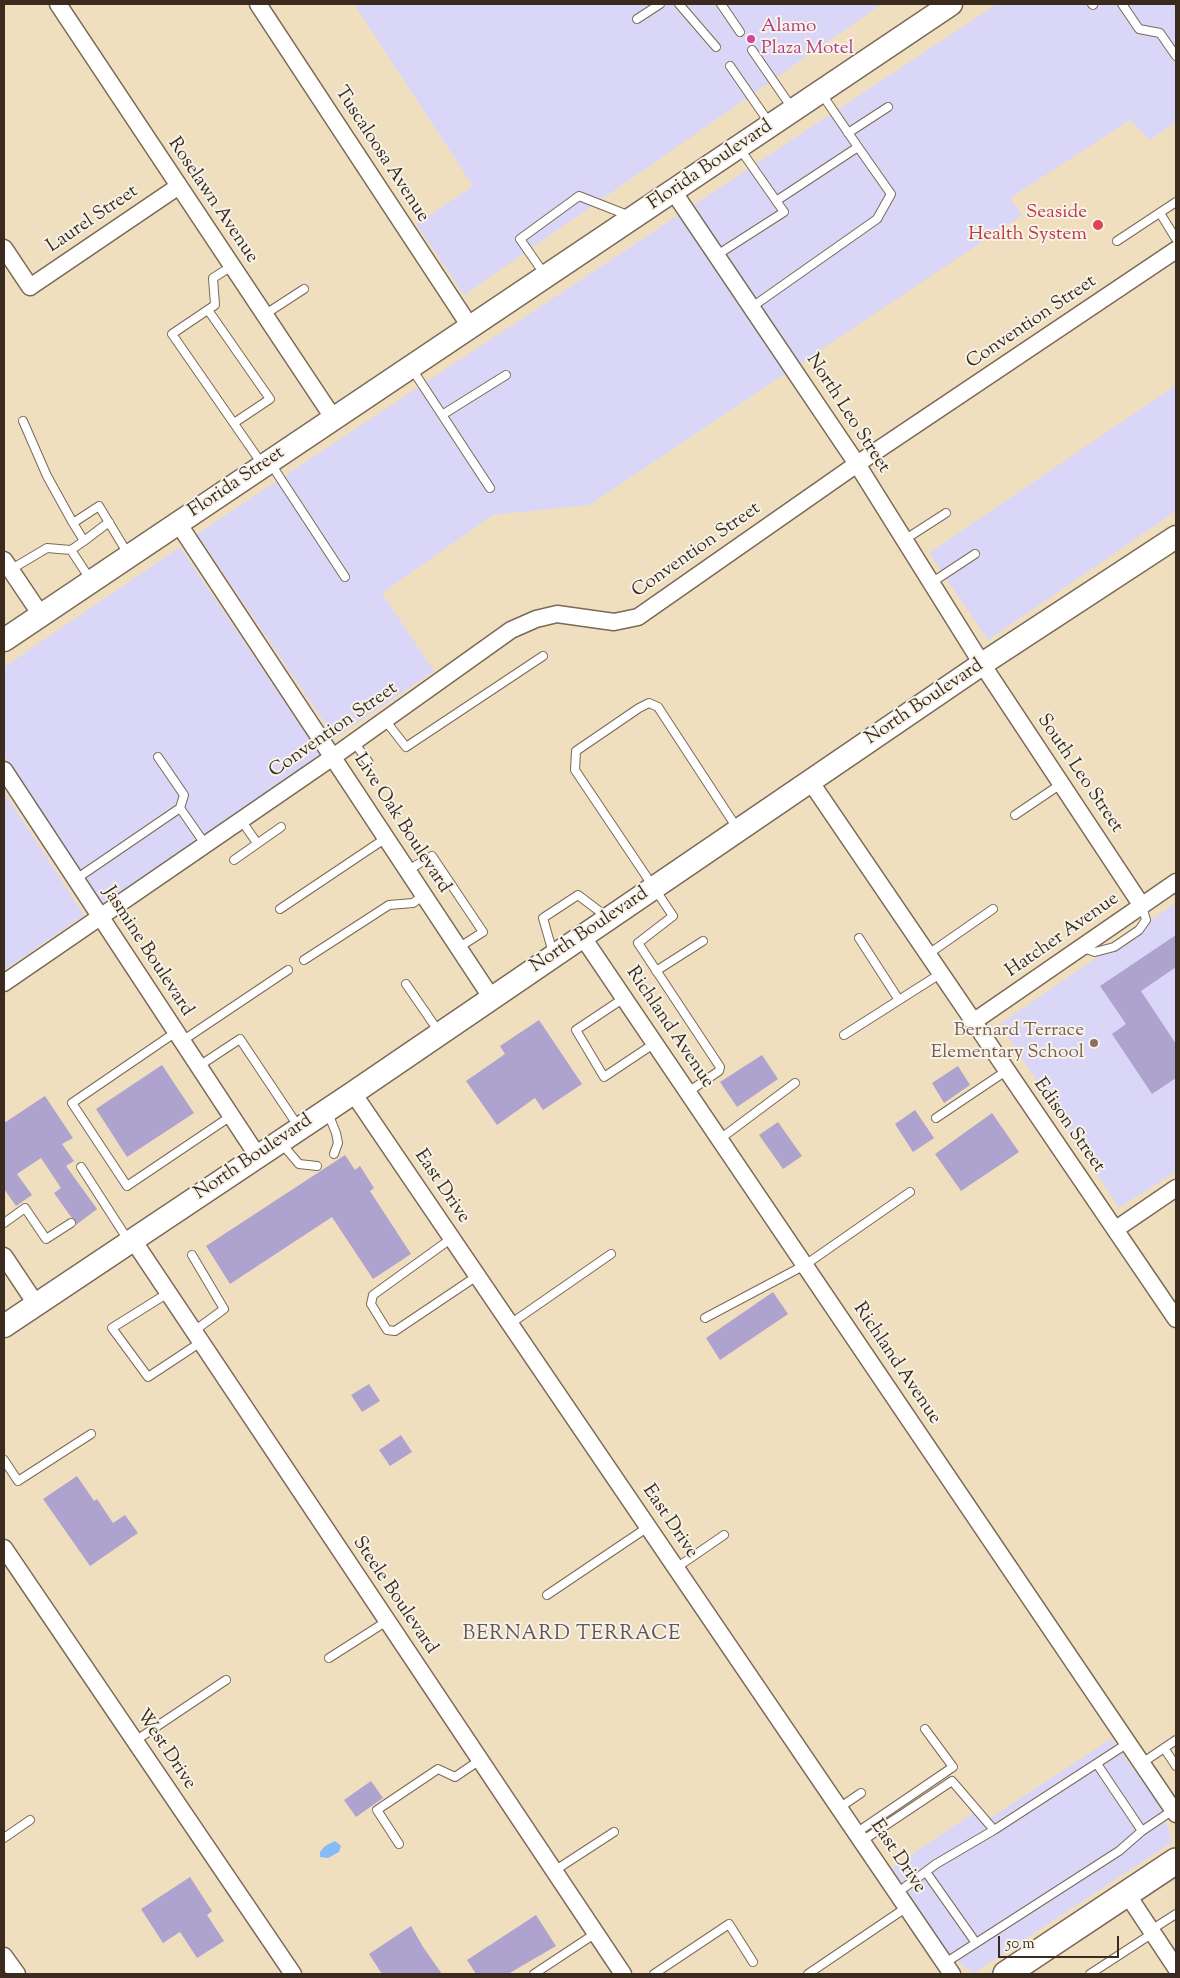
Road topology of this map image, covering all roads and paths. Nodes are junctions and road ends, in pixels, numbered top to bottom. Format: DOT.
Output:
graph roads {
  1 [pos="58,4"];
  2 [pos="258,4"];
  3 [pos="660,4"];
  4 [pos="680,4"];
  5 [pos="721,4"];
  6 [pos="951,4"];
  7 [pos="1122,4"];
  8 [pos="637,19"];
  9 [pos="740,32"];
  10 [pos="716,46"];
  11 [pos="752,50"];
  12 [pos="1176,56"];
  13 [pos="730,66"];
  14 [pos="820,92"];
  15 [pos="888,106"];
  16 [pos="793,110"];
  17 [pos="770,125"];
  18 [pos="848,133"];
  19 [pos="738,147"];
  20 [pos="858,147"];
  21 [pos="179,186"];
  22 [pos="673,191"];
  23 [pos="776,201"];
  24 [pos="1176,202"];
  25 [pos="1160,213"];
  26 [pos="634,218"];
  27 [pos="1176,239"];
  28 [pos="1117,241"];
  29 [pos="4,248"];
  30 [pos="1176,250"];
  31 [pos="717,255"];
  32 [pos="232,266"];
  33 [pos="546,277"];
  34 [pos="304,289"];
  35 [pos="752,306"];
  36 [pos="208,310"];
  37 [pos="264,315"];
  38 [pos="470,328"];
  39 [pos="411,368"];
  40 [pos="506,375"];
  41 [pos="442,415"];
  42 [pos="334,419"];
  43 [pos="23,421"];
  44 [pos="234,423"];
  45 [pos="266,464"];
  46 [pos="857,464"];
  47 [pos="490,488"];
  48 [pos="946,513"];
  49 [pos="109,522"];
  50 [pos="73,523"];
  51 [pos="178,523"];
  52 [pos="1176,536"];
  53 [pos="904,540"];
  54 [pos="84,541"];
  55 [pos="71,550"];
  56 [pos="975,554"];
  57 [pos="129,556"];
  58 [pos="7,565"];
  59 [pos="345,577"];
  60 [pos="91,581"];
  61 [pos="931,583"];
  62 [pos="41,615"];
  63 [pos="4,640"];
  64 [pos="543,656"];
  65 [pos="982,664"];
  66 [pos="385,720"];
  67 [pos="354,742"];
  68 [pos="333,756"];
  69 [pos="158,757"];
  70 [pos="369,763"];
  71 [pos="4,770"];
  72 [pos="810,781"];
  73 [pos="1061,784"];
  74 [pos="180,808"];
  75 [pos="1015,815"];
  76 [pos="241,820"];
  77 [pos="281,827"];
  78 [pos="738,831"];
  79 [pos="386,838"];
  80 [pos="257,843"];
  81 [pos="205,844"];
  82 [pos="234,860"];
  83 [pos="408,870"];
  84 [pos="76,879"];
  85 [pos="1176,882"];
  86 [pos="654,887"];
  87 [pos="424,895"];
  88 [pos="1142,906"];
  89 [pos="993,909"];
  90 [pos="280,910"];
  91 [pos="100,916"];
  92 [pos="609,918"];
  93 [pos="582,936"];
  94 [pos="859,938"];
  95 [pos="703,941"];
  96 [pos="458,948"];
  97 [pos="927,954"];
  98 [pos="554,955"];
  99 [pos="304,960"];
  100 [pos="288,970"];
  101 [pos="656,971"];
  102 [pos="940,974"];
  103 [pos="4,983"];
  104 [pos="406,984"];
  105 [pos="491,997"];
  106 [pos="624,998"];
  107 [pos="899,1000"];
  108 [pos="973,1022"];
  109 [pos="439,1033"];
  110 [pos="844,1035"];
  111 [pos="179,1036"];
  112 [pos="655,1043"];
  113 [pos="198,1066"];
  114 [pos="1006,1072"];
  115 [pos="795,1083"];
  116 [pos="353,1092"];
  117 [pos="688,1092"];
  118 [pos="326,1110"];
  119 [pos="231,1116"];
  120 [pos="936,1118"];
  121 [pos="299,1128"];
  122 [pos="720,1139"];
  123 [pos="279,1141"];
  124 [pos="334,1154"];
  125 [pos="257,1155"];
  126 [pos="317,1166"];
  127 [pos="81,1167"];
  128 [pos="1176,1188"];
  129 [pos="910,1192"];
  130 [pos="4,1223"];
  131 [pos="71,1223"];
  132 [pos="1116,1229"];
  133 [pos="452,1238"];
  134 [pos="131,1241"];
  135 [pos="611,1254"];
  136 [pos="192,1255"];
  137 [pos="4,1256"];
  138 [pos="805,1265"];
  139 [pos="478,1276"];
  140 [pos="168,1293"];
  141 [pos="36,1304"];
  142 [pos="706,1318"];
  143 [pos="1176,1319"];
  144 [pos="510,1324"];
  145 [pos="4,1326"];
  146 [pos="197,1337"];
  147 [pos="91,1434"];
  148 [pos="4,1460"];
  149 [pos="648,1527"];
  150 [pos="724,1535"];
  151 [pos="4,1548"];
  152 [pos="676,1568"];
  153 [pos="546,1595"];
  154 [pos="387,1621"];
  155 [pos="330,1658"];
  156 [pos="226,1680"];
  157 [pos="925,1729"];
  158 [pos="1176,1740"];
  159 [pos="135,1741"];
  160 [pos="1128,1743"];
  161 [pos="1164,1748"];
  162 [pos="480,1760"];
  163 [pos="1142,1763"];
  164 [pos="1097,1764"];
  165 [pos="1176,1766"];
  166 [pos="861,1793"];
  167 [pos="839,1808"];
  168 [pos="1174,1808"];
  169 [pos="30,1820"];
  170 [pos="994,1830"];
  171 [pos="1142,1831"];
  172 [pos="614,1832"];
  173 [pos="859,1837"];
  174 [pos="4,1838"];
  175 [pos="399,1844"];
  176 [pos="1176,1861"];
  177 [pos="554,1870"];
  178 [pos="926,1872"];
  179 [pos="897,1894"];
  180 [pos="1127,1894"];
  181 [pos="907,1908"];
  182 [pos="1176,1914"];
  183 [pos="1152,1931"];
  184 [pos="596,1933"];
  185 [pos="976,1943"];
  186 [pos="4,1956"];
  187 [pos="753,1962"];
  188 [pos="1176,1968"];
  189 [pos="948,1969"];
  190 [pos="1016,1971"];
  191 [pos="13,1973"];
  192 [pos="293,1974"];
  193 [pos="534,1974"];
  194 [pos="623,1974"];
  195 [pos="654,1974"];
  196 [pos="808,1974"];
  197 [pos="1090,1974"];
  1 -- 21 [label="street, Roselawn Avenue"];
  2 -- 38 [label="street, Tuscaloosa Avenue"];
  3 -- 8 [label="lane"];
  4 -- 10 [label="lane"];
  5 -- 9 [label="lane"];
  6 -- 14 [label="street, Florida Boulevard"];
  7 -- 12 [label="lane"];
  11 -- 16 [label="lane"];
  13 -- 17 [label="lane"];
  14 -- 16 [label="street, Florida Boulevard"];
  14 -- 18 [label="lane"];
  15 -- 18 [label="lane"];
  16 -- 17 [label="street, Florida Boulevard"];
  17 -- 19 [label="street, Florida Boulevard"];
  18 -- 20 [label="lane"];
  19 -- 22 [label="street, Florida Boulevard"];
  19 -- 23 [label="lane"];
  20 -- 23 [label="lane"];
  20 -- 35 [label="lane"];
  21 -- 29 [label="street, Laurel Street"];
  21 -- 32 [label="street, Roselawn Avenue"];
  22 -- 26 [label="street, Florida Boulevard"];
  22 -- 31 [label="street, North Leo Street"];
  23 -- 31 [label="lane"];
  24 -- 25 [label="lane"];
  25 -- 27 [label="lane"];
  25 -- 28 [label="lane"];
  26 -- 33 [label="street, Florida Boulevard"];
  26 -- 33 [label="lane"];
  30 -- 46 [label="street, Convention Street"];
  31 -- 35 [label="street, North Leo Street"];
  32 -- 36 [label="lane"];
  32 -- 37 [label="street, Roselawn Avenue"];
  33 -- 38 [label="street, Florida Boulevard"];
  34 -- 37 [label="lane"];
  35 -- 46 [label="street, North Leo Street"];
  36 -- 44 [label="lane"];
  36 -- 44 [label="lane"];
  37 -- 42 [label="street, Roselawn Avenue"];
  38 -- 39 [label="street, Florida Street"];
  39 -- 41 [label="lane"];
  39 -- 42 [label="street, Florida Street"];
  40 -- 41 [label="lane"];
  41 -- 47 [label="lane"];
  42 -- 45 [label="street, Florida Street"];
  43 -- 50 [label="lane"];
  44 -- 45 [label="lane"];
  45 -- 51 [label="street, Florida Street"];
  45 -- 59 [label="lane"];
  46 -- 53 [label="street, North Leo Street"];
  46 -- 66 [label="street, Convention Street"];
  48 -- 53 [label="lane"];
  49 -- 50 [label="lane"];
  49 -- 54 [label="lane"];
  49 -- 57 [label="lane"];
  50 -- 54 [label="lane"];
  51 -- 57 [label="street, Florida Street"];
  51 -- 68 [label="street, Live Oak Boulevard"];
  52 -- 65 [label="street, North Boulevard"];
  53 -- 61 [label="street, North Leo Street"];
  54 -- 55 [label="lane"];
  55 -- 58 [label="lane"];
  55 -- 60 [label="lane"];
  56 -- 61 [label="lane"];
  57 -- 60 [label="street, Florida Street"];
  58 -- 62 [label="street"];
  60 -- 62 [label="street, Florida Street"];
  61 -- 65 [label="street, North Leo Street"];
  62 -- 63 [label="street, Florida Street"];
  64 -- 66 [label="lane"];
  65 -- 72 [label="street, North Boulevard"];
  65 -- 73 [label="street, South Leo Street"];
  66 -- 67 [label="street, Convention Street"];
  67 -- 68 [label="street, Convention Street"];
  67 -- 70 [label="lane"];
  68 -- 76 [label="street, Convention Street"];
  68 -- 79 [label="street, Live Oak Boulevard"];
  69 -- 74 [label="lane"];
  71 -- 84 [label="street, Jasmine Boulevard"];
  72 -- 78 [label="street, North Boulevard"];
  72 -- 97 [label="street, Edison Street"];
  73 -- 75 [label="lane"];
  73 -- 88 [label="street, South Leo Street"];
  74 -- 81 [label="lane"];
  74 -- 84 [label="lane"];
  76 -- 80 [label="lane"];
  76 -- 81 [label="street, Convention Street"];
  77 -- 80 [label="lane"];
  78 -- 86 [label="street, North Boulevard"];
  78 -- 86 [label="lane"];
  79 -- 83 [label="street, Live Oak Boulevard"];
  79 -- 90 [label="lane"];
  80 -- 82 [label="lane"];
  81 -- 91 [label="street, Convention Street"];
  83 -- 87 [label="street, Live Oak Boulevard"];
  83 -- 96 [label="lane"];
  84 -- 91 [label="street, Jasmine Boulevard"];
  85 -- 88 [label="street, Hatcher Avenue"];
  86 -- 92 [label="street, North Boulevard"];
  86 -- 101 [label="lane"];
  87 -- 96 [label="street, Live Oak Boulevard"];
  87 -- 99 [label="lane"];
  88 -- 108 [label="street, Hatcher Avenue"];
  89 -- 97 [label="lane"];
  91 -- 103 [label="street, Convention Street"];
  91 -- 111 [label="street, Jasmine Boulevard"];
  92 -- 93 [label="street, North Boulevard"];
  92 -- 98 [label="lane"];
  93 -- 98 [label="street, North Boulevard"];
  93 -- 106 [label="street, Richland Avenue"];
  94 -- 107 [label="lane"];
  95 -- 101 [label="lane"];
  96 -- 105 [label="street, Live Oak Boulevard"];
  97 -- 102 [label="street, Edison Street"];
  98 -- 105 [label="street, North Boulevard"];
  100 -- 111 [label="lane"];
  101 -- 117 [label="lane"];
  102 -- 107 [label="lane"];
  102 -- 108 [label="street, Edison Street"];
  104 -- 109 [label="lane"];
  105 -- 109 [label="street, North Boulevard"];
  106 -- 112 [label="street, Richland Avenue"];
  106 -- 112 [label="lane"];
  107 -- 110 [label="lane"];
  108 -- 114 [label="street, Edison Street"];
  109 -- 116 [label="street, North Boulevard"];
  111 -- 113 [label="street, Jasmine Boulevard"];
  111 -- 119 [label="lane"];
  112 -- 117 [label="street, Richland Avenue"];
  113 -- 119 [label="street, Jasmine Boulevard"];
  113 -- 121 [label="lane"];
  114 -- 120 [label="lane"];
  114 -- 132 [label="street, Edison Street"];
  115 -- 122 [label="lane"];
  116 -- 118 [label="street, North Boulevard"];
  116 -- 133 [label="street, East Drive"];
  117 -- 122 [label="street, Richland Avenue"];
  118 -- 121 [label="street, North Boulevard"];
  118 -- 124 [label="lane"];
  119 -- 125 [label="street, Jasmine Boulevard"];
  121 -- 123 [label="street, North Boulevard"];
  122 -- 138 [label="street, Richland Avenue"];
  123 -- 125 [label="street, North Boulevard"];
  123 -- 126 [label="lane"];
  125 -- 134 [label="street, North Boulevard"];
  127 -- 134 [label="lane"];
  128 -- 132 [label="street"];
  129 -- 138 [label="lane"];
  130 -- 131 [label="lane"];
  132 -- 143 [label="street, Edison Street"];
  133 -- 139 [label="street, East Drive"];
  133 -- 139 [label="lane"];
  134 -- 140 [label="street, Steele Boulevard"];
  134 -- 141 [label="street, North Boulevard"];
  135 -- 144 [label="lane"];
  136 -- 146 [label="lane"];
  137 -- 141 [label="street"];
  138 -- 142 [label="lane"];
  138 -- 160 [label="street, Richland Avenue"];
  139 -- 144 [label="street, East Drive"];
  140 -- 146 [label="street, Steele Boulevard"];
  140 -- 146 [label="lane"];
  141 -- 145 [label="street, North Boulevard"];
  144 -- 149 [label="street, East Drive"];
  146 -- 154 [label="street, Steele Boulevard"];
  147 -- 148 [label="lane"];
  149 -- 152 [label="street, East Drive"];
  149 -- 153 [label="lane"];
  150 -- 152 [label="lane"];
  151 -- 159 [label="street, West Drive"];
  152 -- 167 [label="street, East Drive"];
  154 -- 155 [label="lane"];
  154 -- 162 [label="street, Steele Boulevard"];
  156 -- 159 [label="lane"];
  157 -- 173 [label="lane"];
  158 -- 161 [label="lane"];
  159 -- 192 [label="street, West Drive"];
  160 -- 163 [label="street, Richland Avenue"];
  160 -- 164 [label="lane"];
  161 -- 163 [label="lane"];
  161 -- 165 [label="lane"];
  162 -- 175 [label="lane"];
  162 -- 177 [label="street, Steele Boulevard"];
  163 -- 168 [label="street, Richland Avenue"];
  164 -- 170 [label="lane"];
  164 -- 171 [label="lane"];
  166 -- 167 [label="lane"];
  167 -- 173 [label="street, East Drive"];
  168 -- 171 [label="lane"];
  169 -- 174 [label="lane"];
  170 -- 173 [label="lane"];
  170 -- 178 [label="lane"];
  171 -- 185 [label="lane"];
  172 -- 177 [label="lane"];
  173 -- 179 [label="street, East Drive"];
  176 -- 180 [label="main road"];
  177 -- 184 [label="street, Steele Boulevard"];
  178 -- 179 [label="lane"];
  178 -- 185 [label="lane"];
  179 -- 181 [label="street, East Drive"];
  180 -- 183 [label="street"];
  180 -- 190 [label="main road"];
  181 -- 189 [label="street, East Drive"];
  181 -- 196 [label="lane"];
  182 -- 183 [label="lane"];
  183 -- 188 [label="street"];
  183 -- 197 [label="lane"];
  184 -- 193 [label="lane"];
  184 -- 194 [label="street, Steele Boulevard"];
  185 -- 189 [label="lane"];
  186 -- 191 [label="street"];
  187 -- 195 [label="lane"];
}
